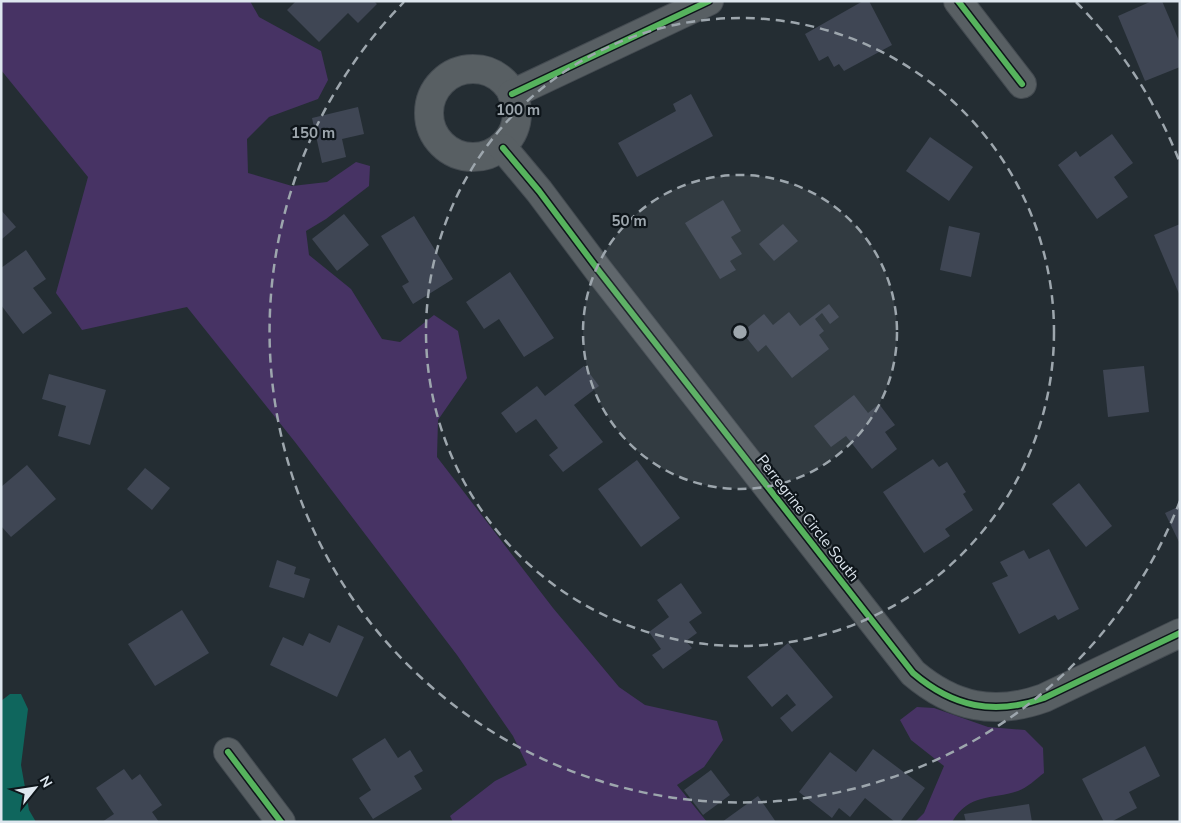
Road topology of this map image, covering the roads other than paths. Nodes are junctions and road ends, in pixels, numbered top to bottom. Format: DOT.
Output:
graph roads {
  1 [pos="708,1"];
  2 [pos="958,1"];
  3 [pos="1022,84"];
  4 [pos="512,94"];
  5 [pos="503,148"];
  6 [pos="1180,633"];
  7 [pos="228,752"];
  8 [pos="281,822"];
  1 -- 4 [label="street"];
  2 -- 3 [label="street"];
  4 -- 5 [label="street"];
  4 -- 5 [label="street"];
  5 -- 6 [label="street, Perregrine Circle South"];
  7 -- 8 [label="street"];
}
